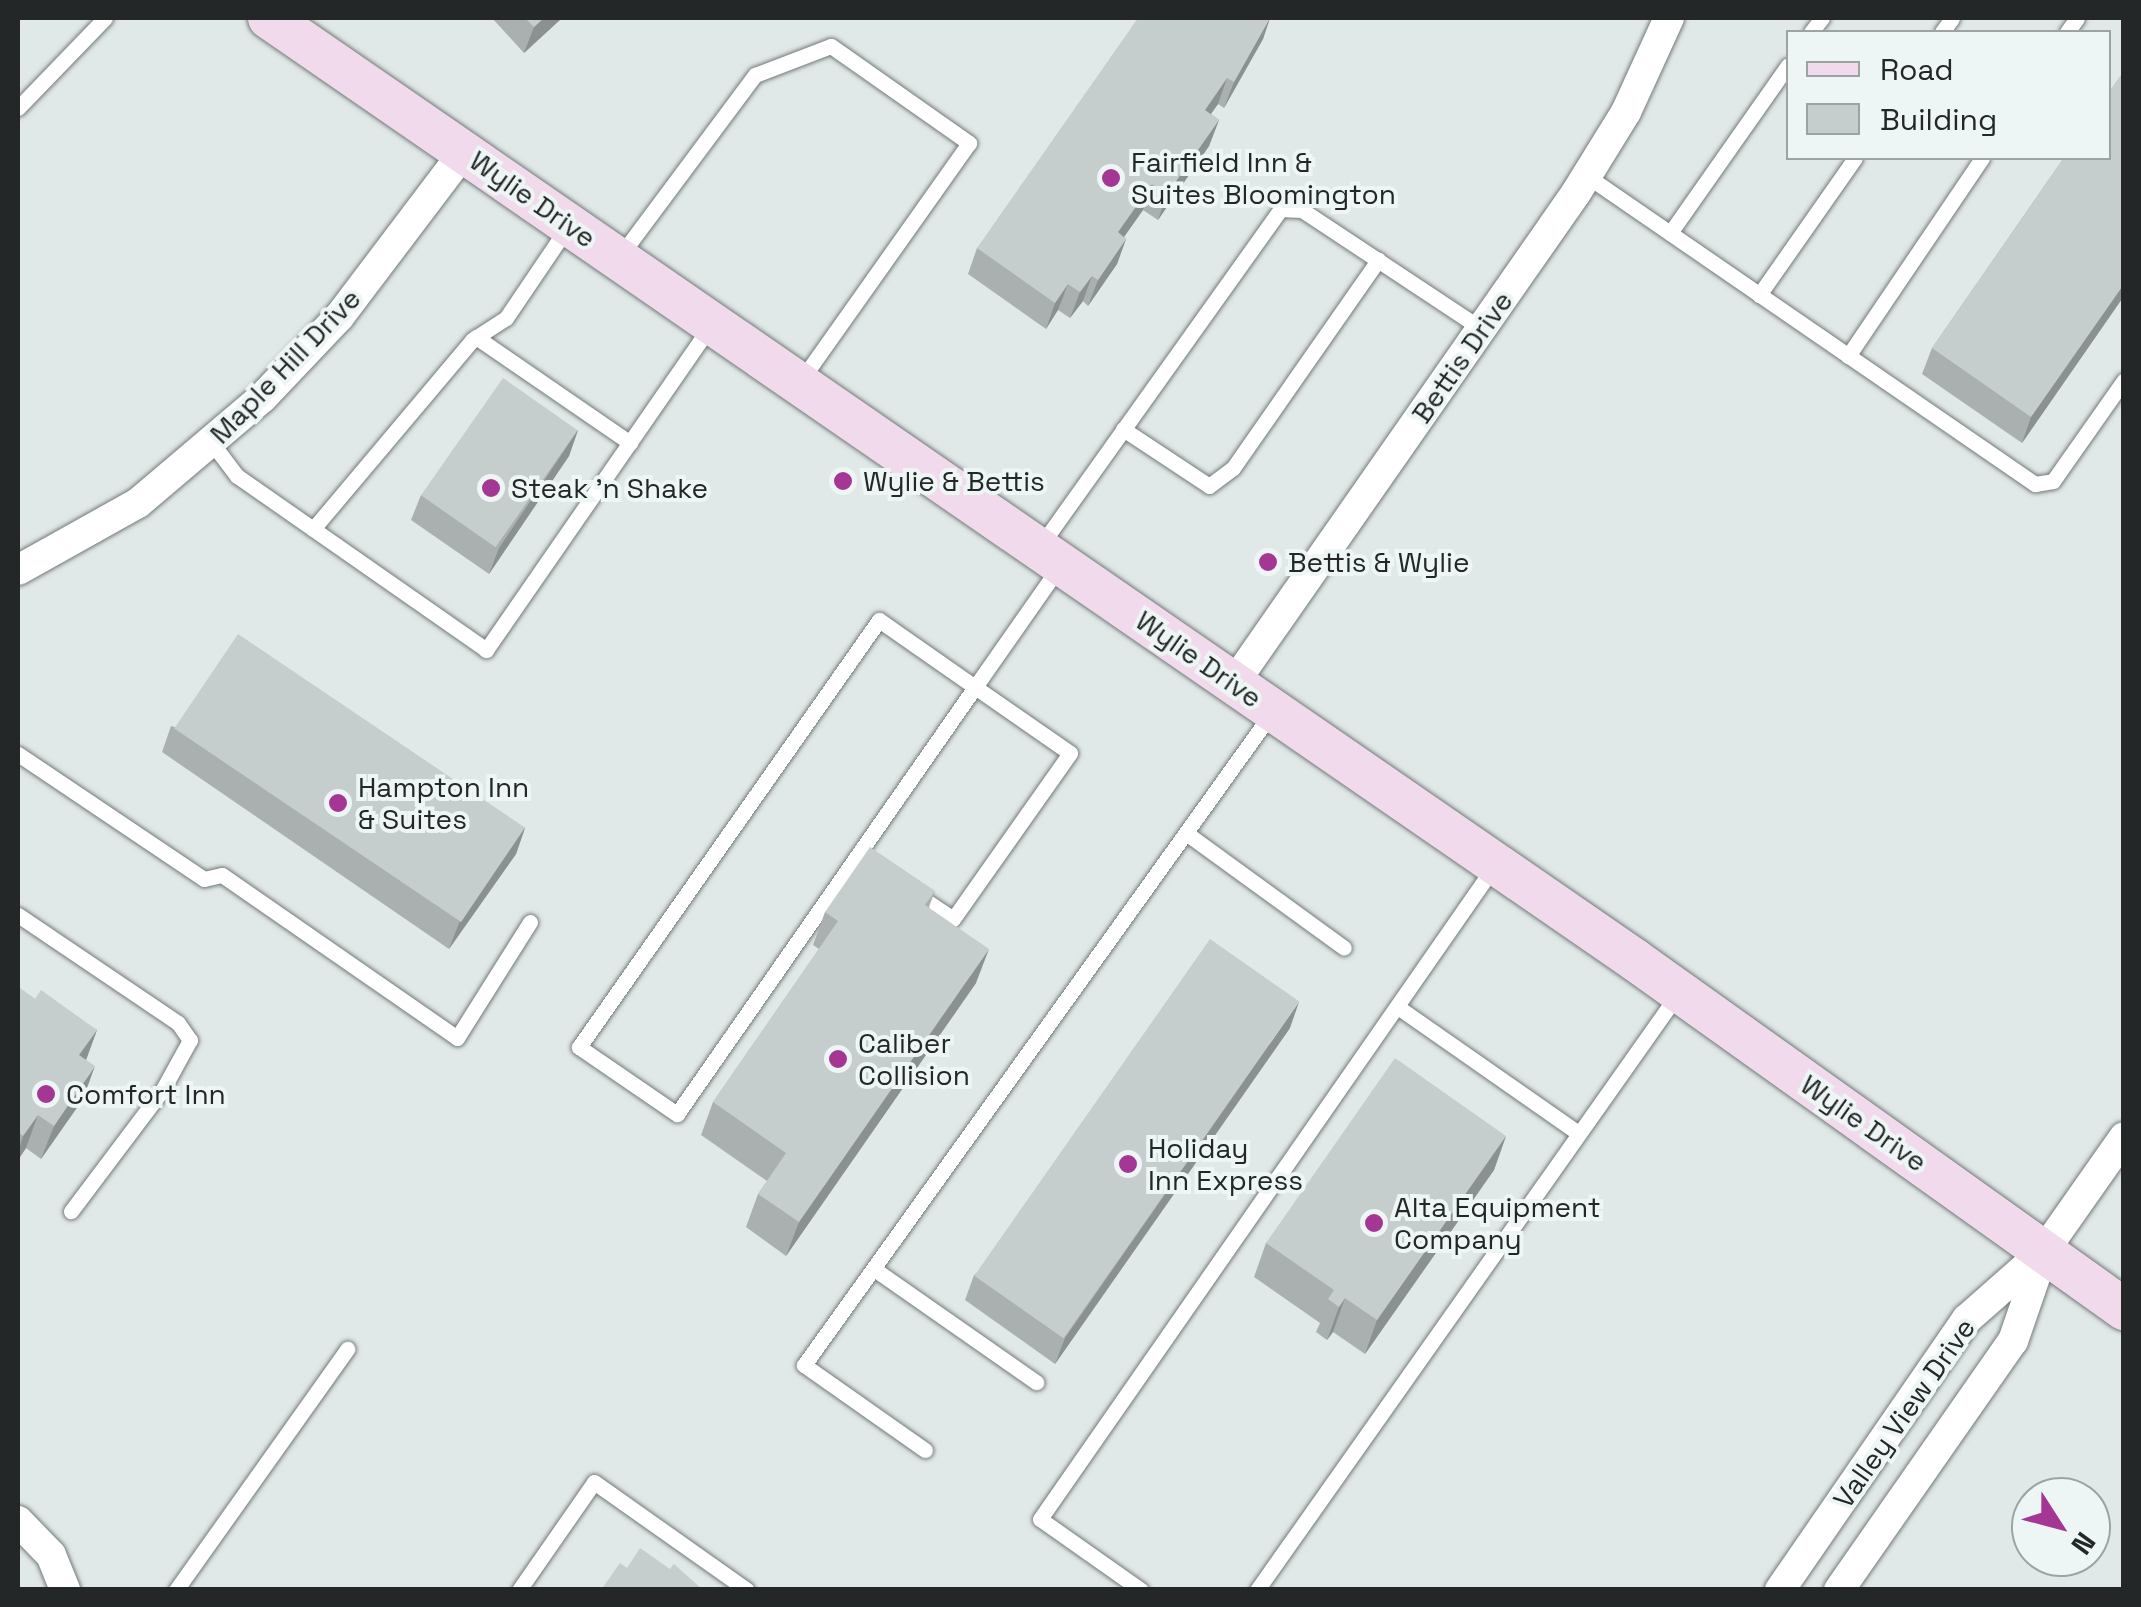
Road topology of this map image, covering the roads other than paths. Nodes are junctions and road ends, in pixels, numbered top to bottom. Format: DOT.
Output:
graph roads {
  1 [pos="105,18"];
  2 [pos="269,18"];
  3 [pos="1668,18"];
  4 [pos="1786,67"];
  5 [pos="18,108"];
  6 [pos="464,152"];
  7 [pos="1854,160"];
  8 [pos="1981,160"];
  9 [pos="1587,176"];
  10 [pos="570,224"];
  11 [pos="1670,233"];
  12 [pos="618,258"];
  13 [pos="1378,260"];
  14 [pos="1759,295"];
  15 [pos="713,323"];
  16 [pos="1482,329"];
  17 [pos="476,337"];
  18 [pos="1848,356"];
  19 [pos="2124,380"];
  20 [pos="799,383"];
  21 [pos="1123,429"];
  22 [pos="212,443"];
  23 [pos="630,443"];
  24 [pos="314,529"];
  25 [pos="1050,556"];
  26 [pos="18,570"];
  27 [pos="1234,683"];
  28 [pos="975,687"];
  29 [pos="1274,711"];
  30 [pos="18,754"];
  31 [pos="1186,833"];
  32 [pos="858,855"];
  33 [pos="1496,864"];
  34 [pos="874,866"];
  35 [pos="890,876"];
  36 [pos="18,914"];
  37 [pos="530,922"];
  38 [pos="1344,948"];
  39 [pos="1680,992"];
  40 [pos="1399,1008"];
  41 [pos="1578,1132"];
  42 [pos="2124,1137"];
  43 [pos="72,1211"];
  44 [pos="2044,1251"];
  45 [pos="874,1269"];
  46 [pos="2124,1310"];
  47 [pos="347,1349"];
  48 [pos="1036,1382"];
  49 [pos="925,1450"];
  50 [pos="18,1521"];
  51 [pos="65,1590"];
  52 [pos="176,1590"];
  53 [pos="519,1590"];
  54 [pos="748,1590"];
  55 [pos="1140,1590"];
  56 [pos="1257,1590"];
  57 [pos="1780,1590"];
  58 [pos="1839,1590"];
  1 -- 5 [label="lane"];
  2 -- 6 [label="main road, Wylie Drive"];
  3 -- 9 [label="street, Bettis Drive"];
  4 -- 11 [label="lane"];
  6 -- 10 [label="main road, Wylie Drive"];
  6 -- 22 [label="street, Maple Hill Drive"];
  7 -- 14 [label="lane"];
  8 -- 18 [label="lane"];
  9 -- 11 [label="lane"];
  9 -- 16 [label="street, Bettis Drive"];
  10 -- 12 [label="main road, Wylie Drive"];
  10 -- 17 [label="lane"];
  11 -- 14 [label="lane"];
  12 -- 15 [label="main road, Wylie Drive"];
  12 -- 20 [label="lane"];
  13 -- 16 [label="lane"];
  13 -- 21 [label="lane"];
  13 -- 21 [label="lane"];
  14 -- 18 [label="lane"];
  15 -- 20 [label="main road, Wylie Drive"];
  15 -- 23 [label="lane"];
  16 -- 27 [label="street, Bettis Drive"];
  17 -- 23 [label="lane"];
  17 -- 24 [label="lane"];
  18 -- 19 [label="lane"];
  20 -- 25 [label="main road, Wylie Drive"];
  21 -- 25 [label="lane"];
  22 -- 24 [label="lane"];
  22 -- 26 [label="street, Maple Hill Drive"];
  23 -- 24 [label="lane"];
  25 -- 27 [label="main road, Wylie Drive"];
  25 -- 28 [label="lane"];
  27 -- 29 [label="main road, Wylie Drive"];
  28 -- 32 [label="lane"];
  28 -- 32 [label="lane"];
  28 -- 35 [label="lane"];
  29 -- 31 [label="lane"];
  29 -- 33 [label="main road, Wylie Drive"];
  30 -- 37 [label="lane"];
  31 -- 38 [label="lane"];
  31 -- 45 [label="lane"];
  32 -- 34 [label="lane"];
  33 -- 39 [label="main road, Wylie Drive"];
  33 -- 40 [label="lane"];
  36 -- 43 [label="lane"];
  39 -- 41 [label="lane"];
  39 -- 44 [label="main road, Wylie Drive"];
  40 -- 41 [label="lane"];
  40 -- 55 [label="lane"];
  41 -- 56 [label="lane"];
  42 -- 44 [label="street, Valley View Drive"];
  44 -- 46 [label="main road, Wylie Drive"];
  44 -- 57 [label="street, Valley View Drive"];
  44 -- 58 [label="street, Valley View Drive"];
  45 -- 48 [label="lane"];
  45 -- 49 [label="lane"];
  47 -- 52 [label="lane"];
  50 -- 51 [label="street"];
  53 -- 54 [label="lane"];
}
